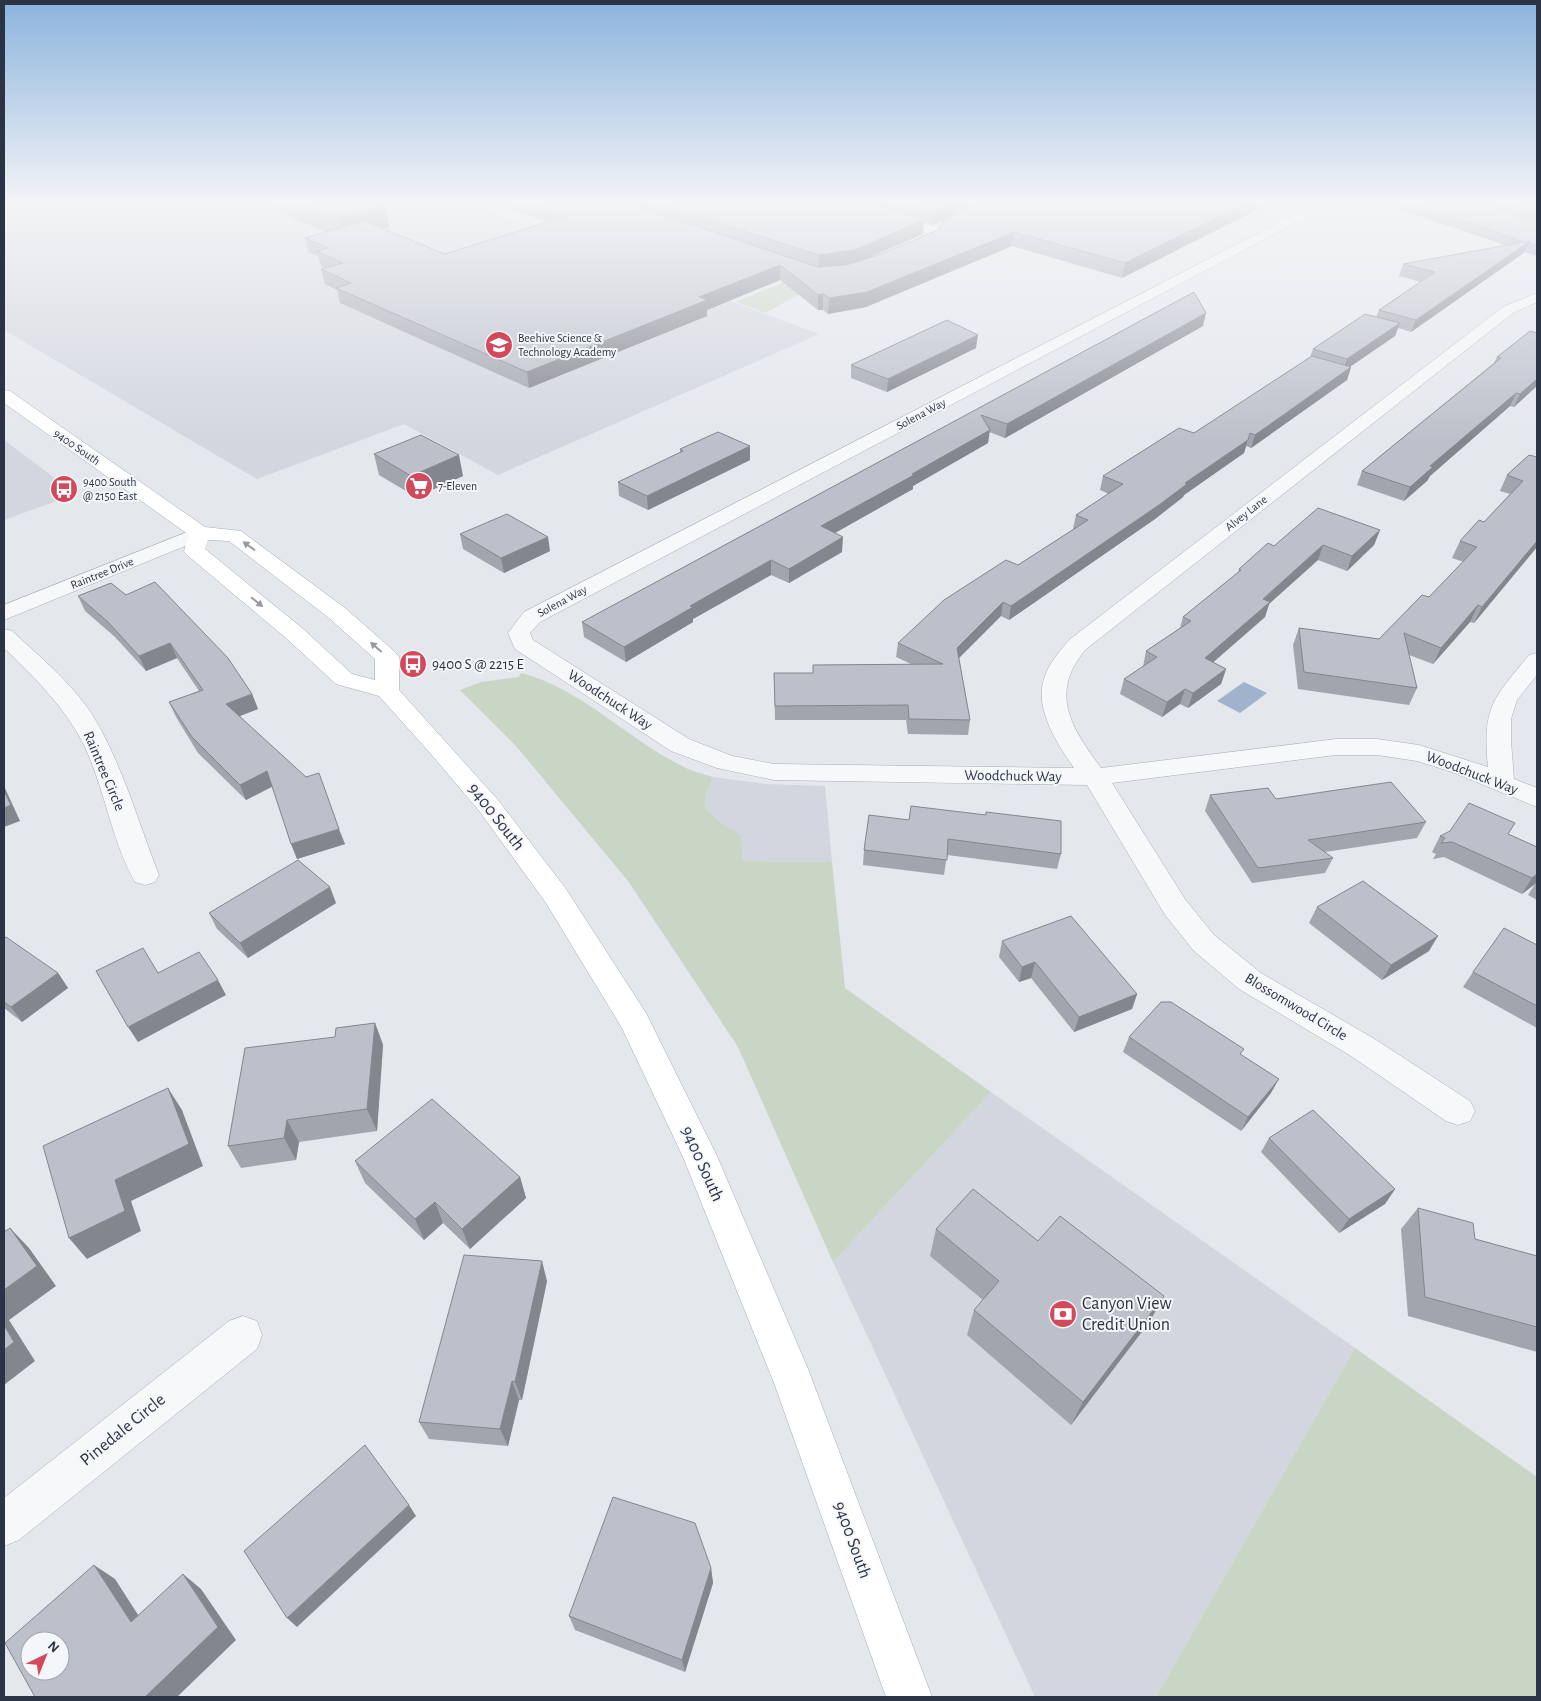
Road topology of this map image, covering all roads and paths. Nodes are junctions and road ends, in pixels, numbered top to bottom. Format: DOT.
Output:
graph roads {
  1 [pos="1177,281"];
  2 [pos="1537,297"];
  3 [pos="4,395"];
  4 [pos="200,533"];
  5 [pos="4,613"];
  6 [pos="519,633"];
  7 [pos="4,636"];
  8 [pos="1537,660"];
  9 [pos="387,691"];
  10 [pos="1095,777"];
  11 [pos="1502,783"];
  12 [pos="1537,798"];
  13 [pos="145,875"];
  14 [pos="1458,1111"];
  15 [pos="243,1335"];
  16 [pos="4,1525"];
  17 [pos="909,1697"];
  1 -- 6 [label="street, Solena Way"];
  2 -- 10 [label="street, Alvey Lane"];
  3 -- 4 [label="main road, 9400 South"];
  4 -- 5 [label="street, Raintree Drive"];
  4 -- 9 [label="main road, one-way"];
  9 -- 4 [label="main road, one-way"];
  6 -- 10 [label="street, Woodchuck Way"];
  7 -- 13 [label="street, Raintree Circle"];
  8 -- 11 [label="street"];
  9 -- 17 [label="main road, 9400 South"];
  10 -- 11 [label="street, Woodchuck Way"];
  10 -- 14 [label="street, Blossomwood Circle"];
  11 -- 12 [label="street, Woodchuck Way"];
  15 -- 16 [label="street, Pinedale Circle"];
}
